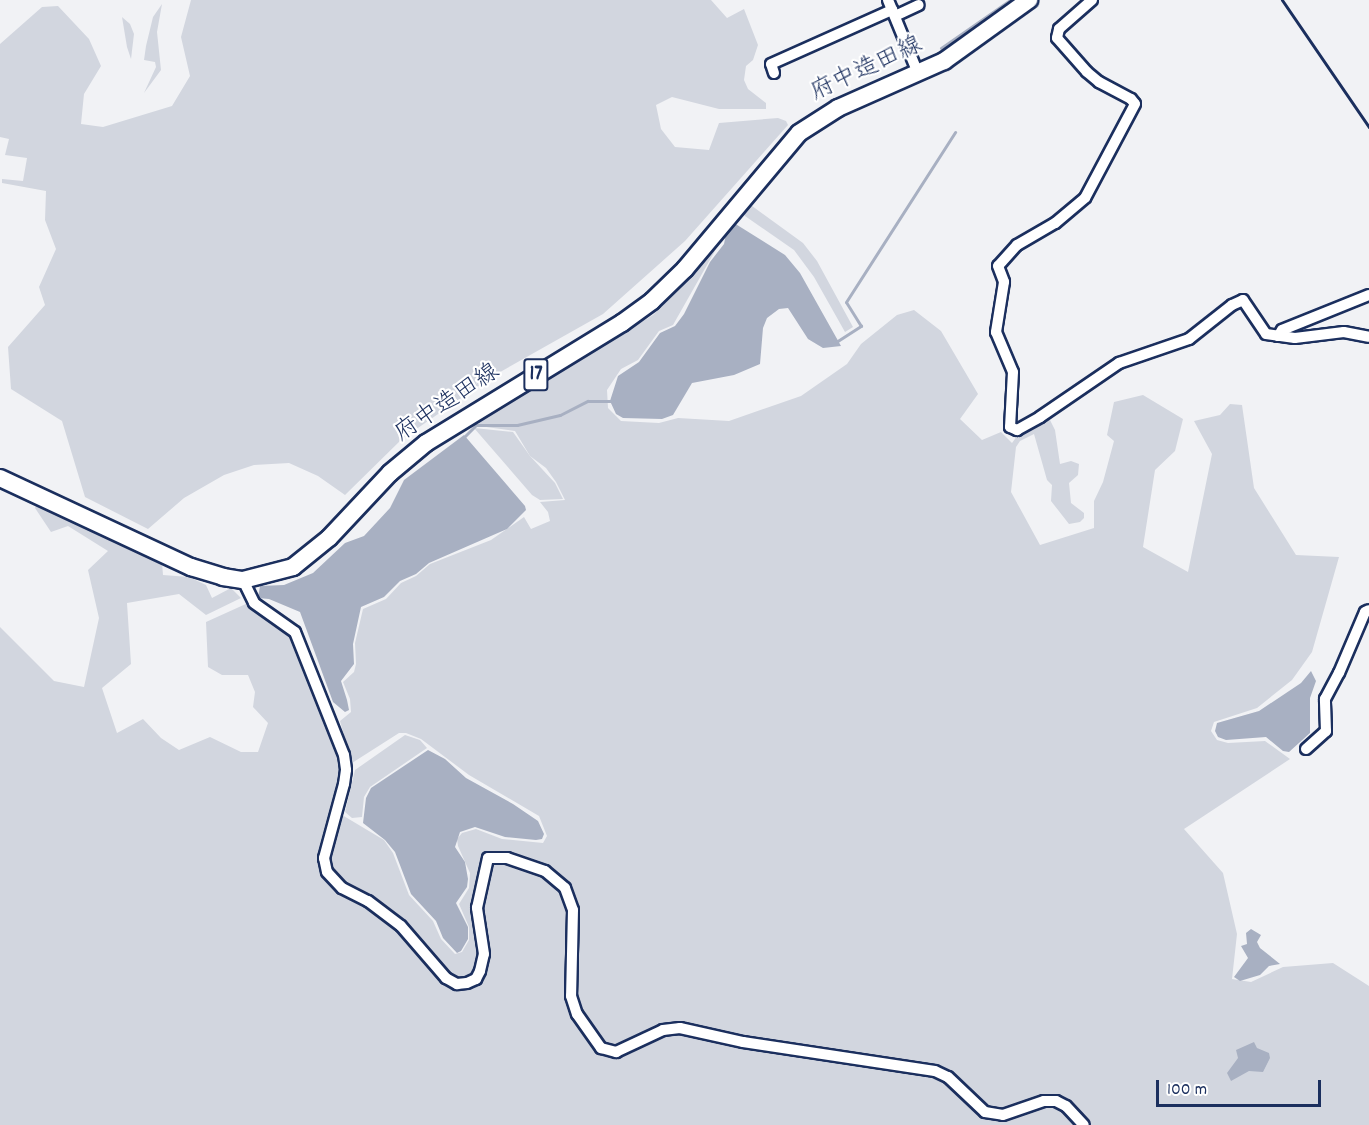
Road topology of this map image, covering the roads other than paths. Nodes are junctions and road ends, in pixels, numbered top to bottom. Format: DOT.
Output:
graph roads {
  1 [pos="1029,0"];
  2 [pos="1092,0"];
  3 [pos="919,5"];
  4 [pos="892,8"];
  5 [pos="774,73"];
  6 [pos="918,73"];
  7 [pos="1369,295"];
  8 [pos="1278,336"];
  9 [pos="1369,337"];
  10 [pos="0,478"];
  11 [pos="243,580"];
  12 [pos="1369,610"];
  13 [pos="1306,749"];
  14 [pos="1084,1125"];
  1 -- 6 [label="main road, 府中造田線 / 17"];
  2 -- 8 [label="street"];
  3 -- 4 [label="street"];
  4 -- 5 [label="street"];
  4 -- 6 [label="street"];
  6 -- 11 [label="main road, 府中造田線 / 17"];
  7 -- 8 [label="street"];
  8 -- 9 [label="street"];
  10 -- 11 [label="main road, 府中造田線 / 17"];
  11 -- 14 [label="street"];
  12 -- 13 [label="street"];
}
